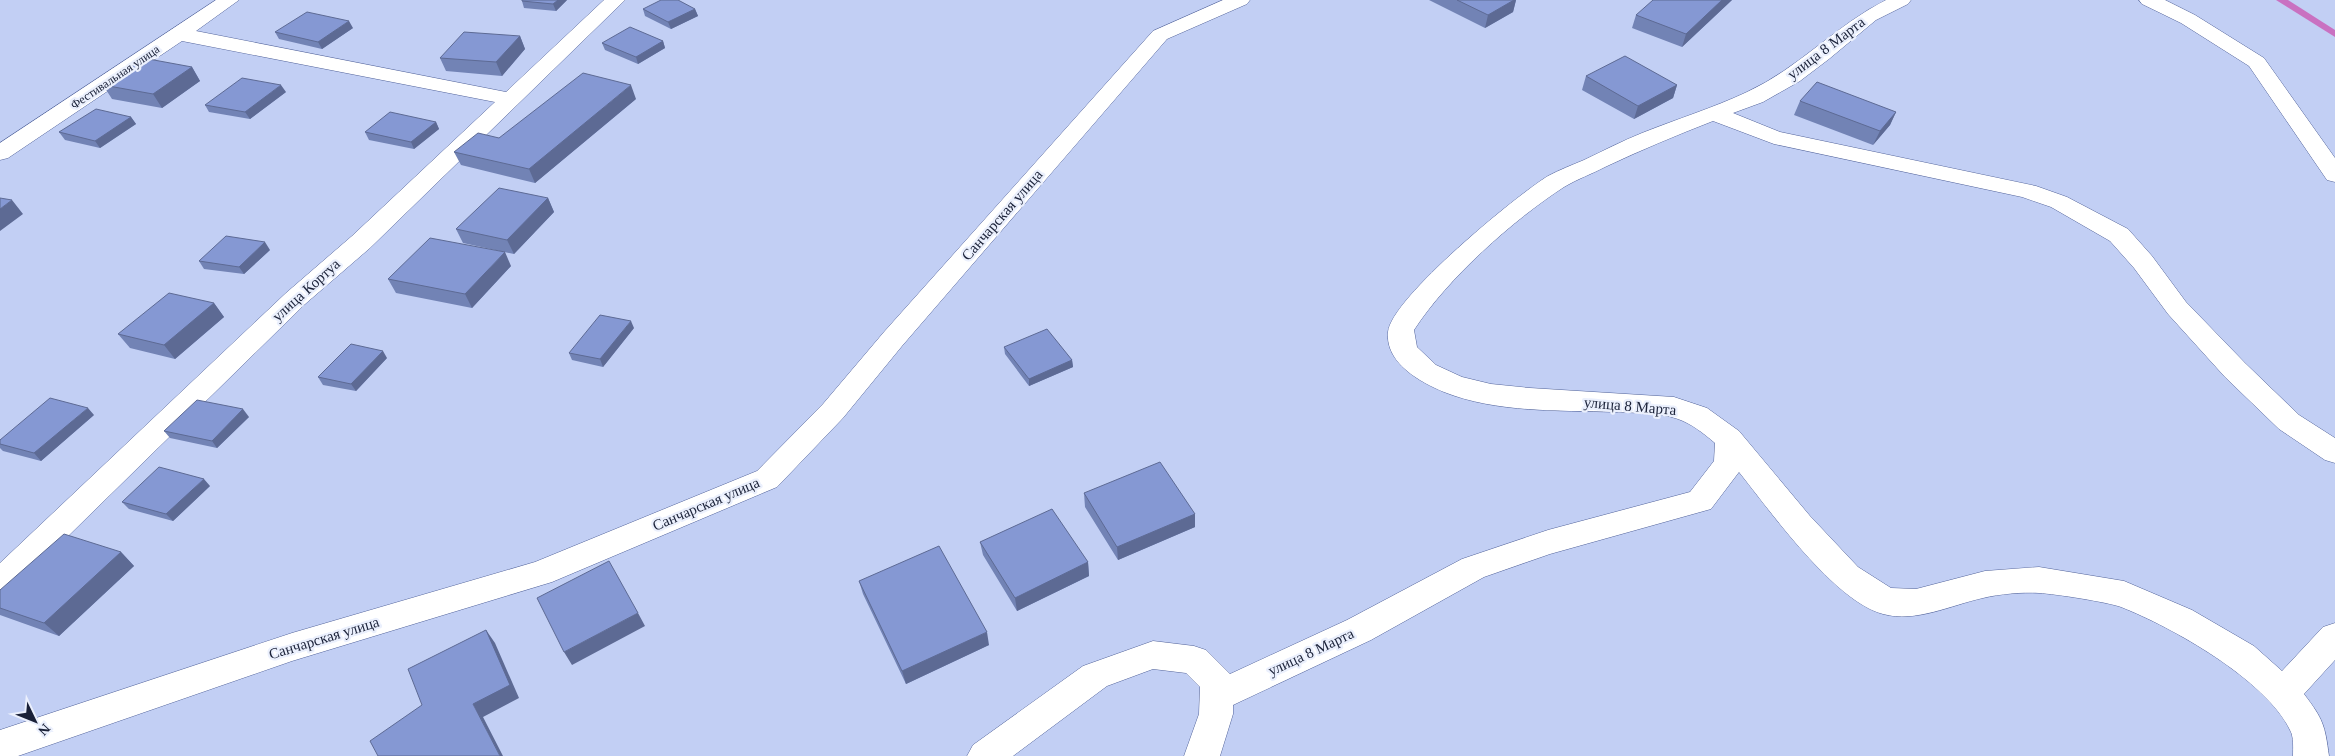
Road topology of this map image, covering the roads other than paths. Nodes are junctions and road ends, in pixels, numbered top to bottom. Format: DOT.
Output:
graph roads {
  1 [pos="229,0"];
  2 [pos="615,0"];
  3 [pos="1240,0"];
  4 [pos="1901,0"];
  5 [pos="2149,0"];
  6 [pos="179,34"];
  7 [pos="510,99"];
  8 [pos="1713,113"];
  9 [pos="0,153"];
  10 [pos="2335,176"];
  11 [pos="1729,439"];
  12 [pos="2335,452"];
  13 [pos="0,583"];
  14 [pos="2335,637"];
  15 [pos="2283,693"];
  16 [pos="1216,696"];
  17 [pos="0,746"];
  18 [pos="985,756"];
  19 [pos="1202,756"];
  20 [pos="2310,756"];
  1 -- 6 [label="street, Фестивальная улица"];
  2 -- 7 [label="street, улица Кортуа"];
  3 -- 17 [label="street, Санчарская улица"];
  4 -- 8 [label="street, улица 8 Марта"];
  5 -- 10 [label="street"];
  6 -- 7 [label="street"];
  6 -- 9 [label="street, Фестивальная улица"];
  7 -- 13 [label="street, улица Кортуа"];
  8 -- 11 [label="street, улица 8 Марта"];
  8 -- 12 [label="street"];
  11 -- 15 [label="street"];
  11 -- 16 [label="street, улица 8 Марта"];
  14 -- 15 [label="street"];
  15 -- 20 [label="street"];
  16 -- 18 [label="street"];
  16 -- 19 [label="street"];
}
